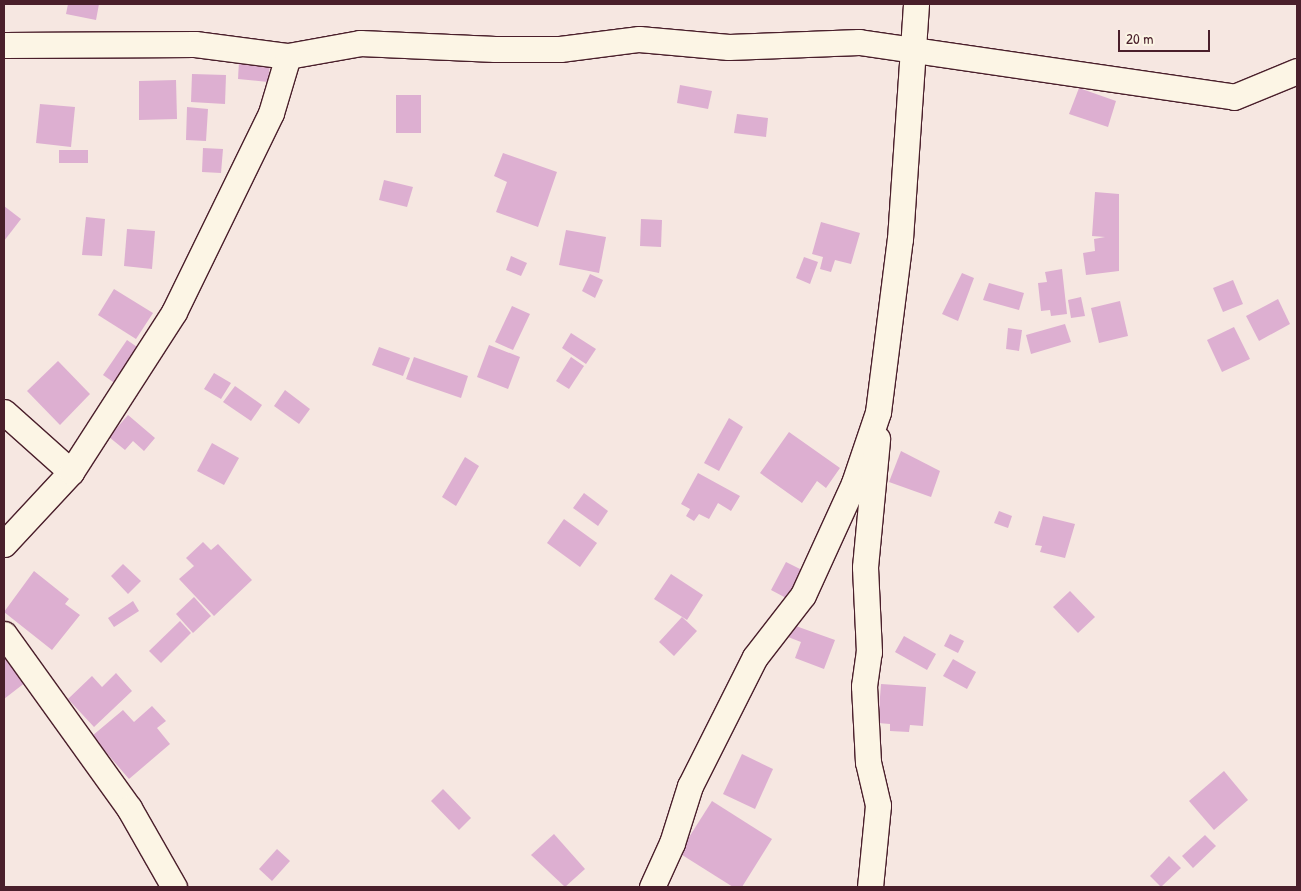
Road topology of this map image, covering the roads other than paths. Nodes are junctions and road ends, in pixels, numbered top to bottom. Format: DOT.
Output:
graph roads {
  1 [pos="916,4"];
  2 [pos="4,45"];
  3 [pos="912,51"];
  4 [pos="288,56"];
  5 [pos="1297,71"];
  6 [pos="4,412"];
  7 [pos="878,412"];
  8 [pos="72,472"];
  9 [pos="4,544"];
  10 [pos="4,634"];
  11 [pos="174,887"];
  12 [pos="652,887"];
  13 [pos="870,887"];
  1 -- 3 [label="street"];
  2 -- 4 [label="street"];
  3 -- 4 [label="street"];
  3 -- 5 [label="street"];
  3 -- 7 [label="street"];
  4 -- 8 [label="street"];
  6 -- 8 [label="street"];
  7 -- 12 [label="street"];
  7 -- 13 [label="street"];
  8 -- 9 [label="street"];
  10 -- 11 [label="street"];
}
